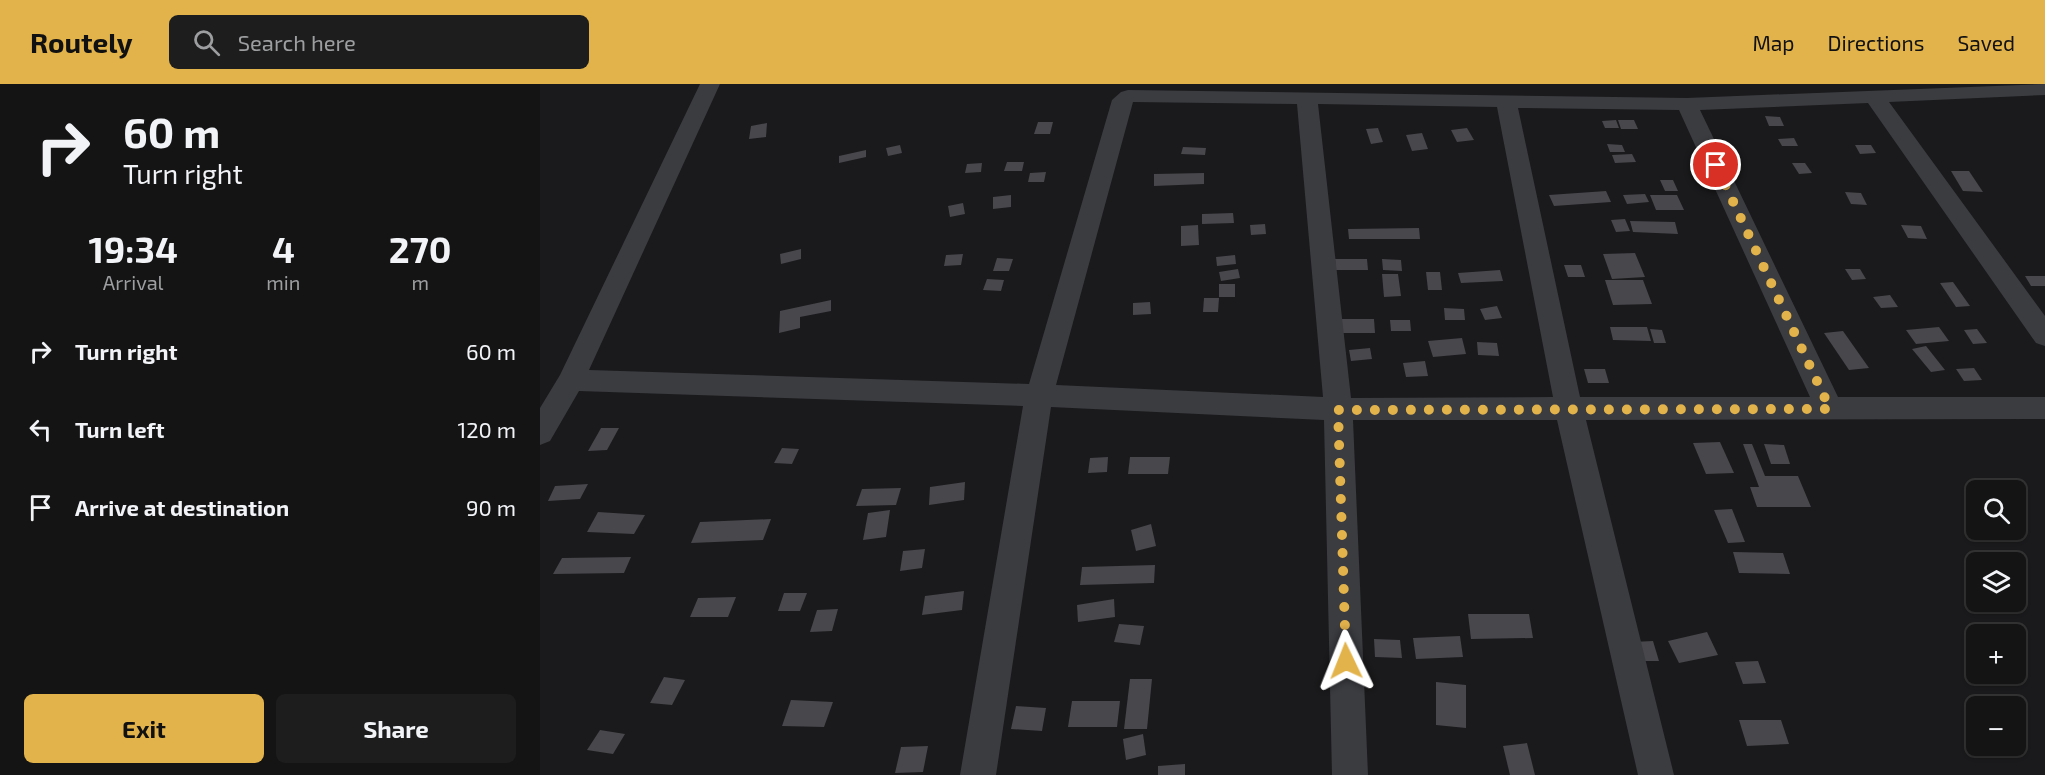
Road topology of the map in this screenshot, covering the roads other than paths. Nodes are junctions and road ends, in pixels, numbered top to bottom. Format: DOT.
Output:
graph roads {
  1 [pos="710,84"];
  2 [pos="2045,90"];
  3 [pos="1874,96"];
  4 [pos="1307,98"];
  5 [pos="1506,101"];
  6 [pos="1687,104"];
  7 [pos="2045,336"];
  8 [pos="571,380"];
  9 [pos="1039,395"];
  10 [pos="2045,408"];
  11 [pos="1569,409"];
  12 [pos="1830,409"];
  13 [pos="1338,410"];
  14 [pos="540,433"];
  15 [pos="978,775"];
  16 [pos="1350,775"];
  17 [pos="1656,775"];
  1 -- 8 [label="street"];
  2 -- 3 [label="street"];
  3 -- 6 [label="street"];
  3 -- 7 [label="street"];
  4 -- 5 [label="street"];
  4 -- 9 [label="street"];
  4 -- 13 [label="street"];
  5 -- 6 [label="street"];
  5 -- 11 [label="street"];
  6 -- 12 [label="street"];
  8 -- 9 [label="street"];
  8 -- 14 [label="street"];
  9 -- 13 [label="street"];
  9 -- 15 [label="street"];
  10 -- 12 [label="street"];
  11 -- 12 [label="street"];
  11 -- 13 [label="street"];
  11 -- 17 [label="street"];
  13 -- 16 [label="street"];
}
